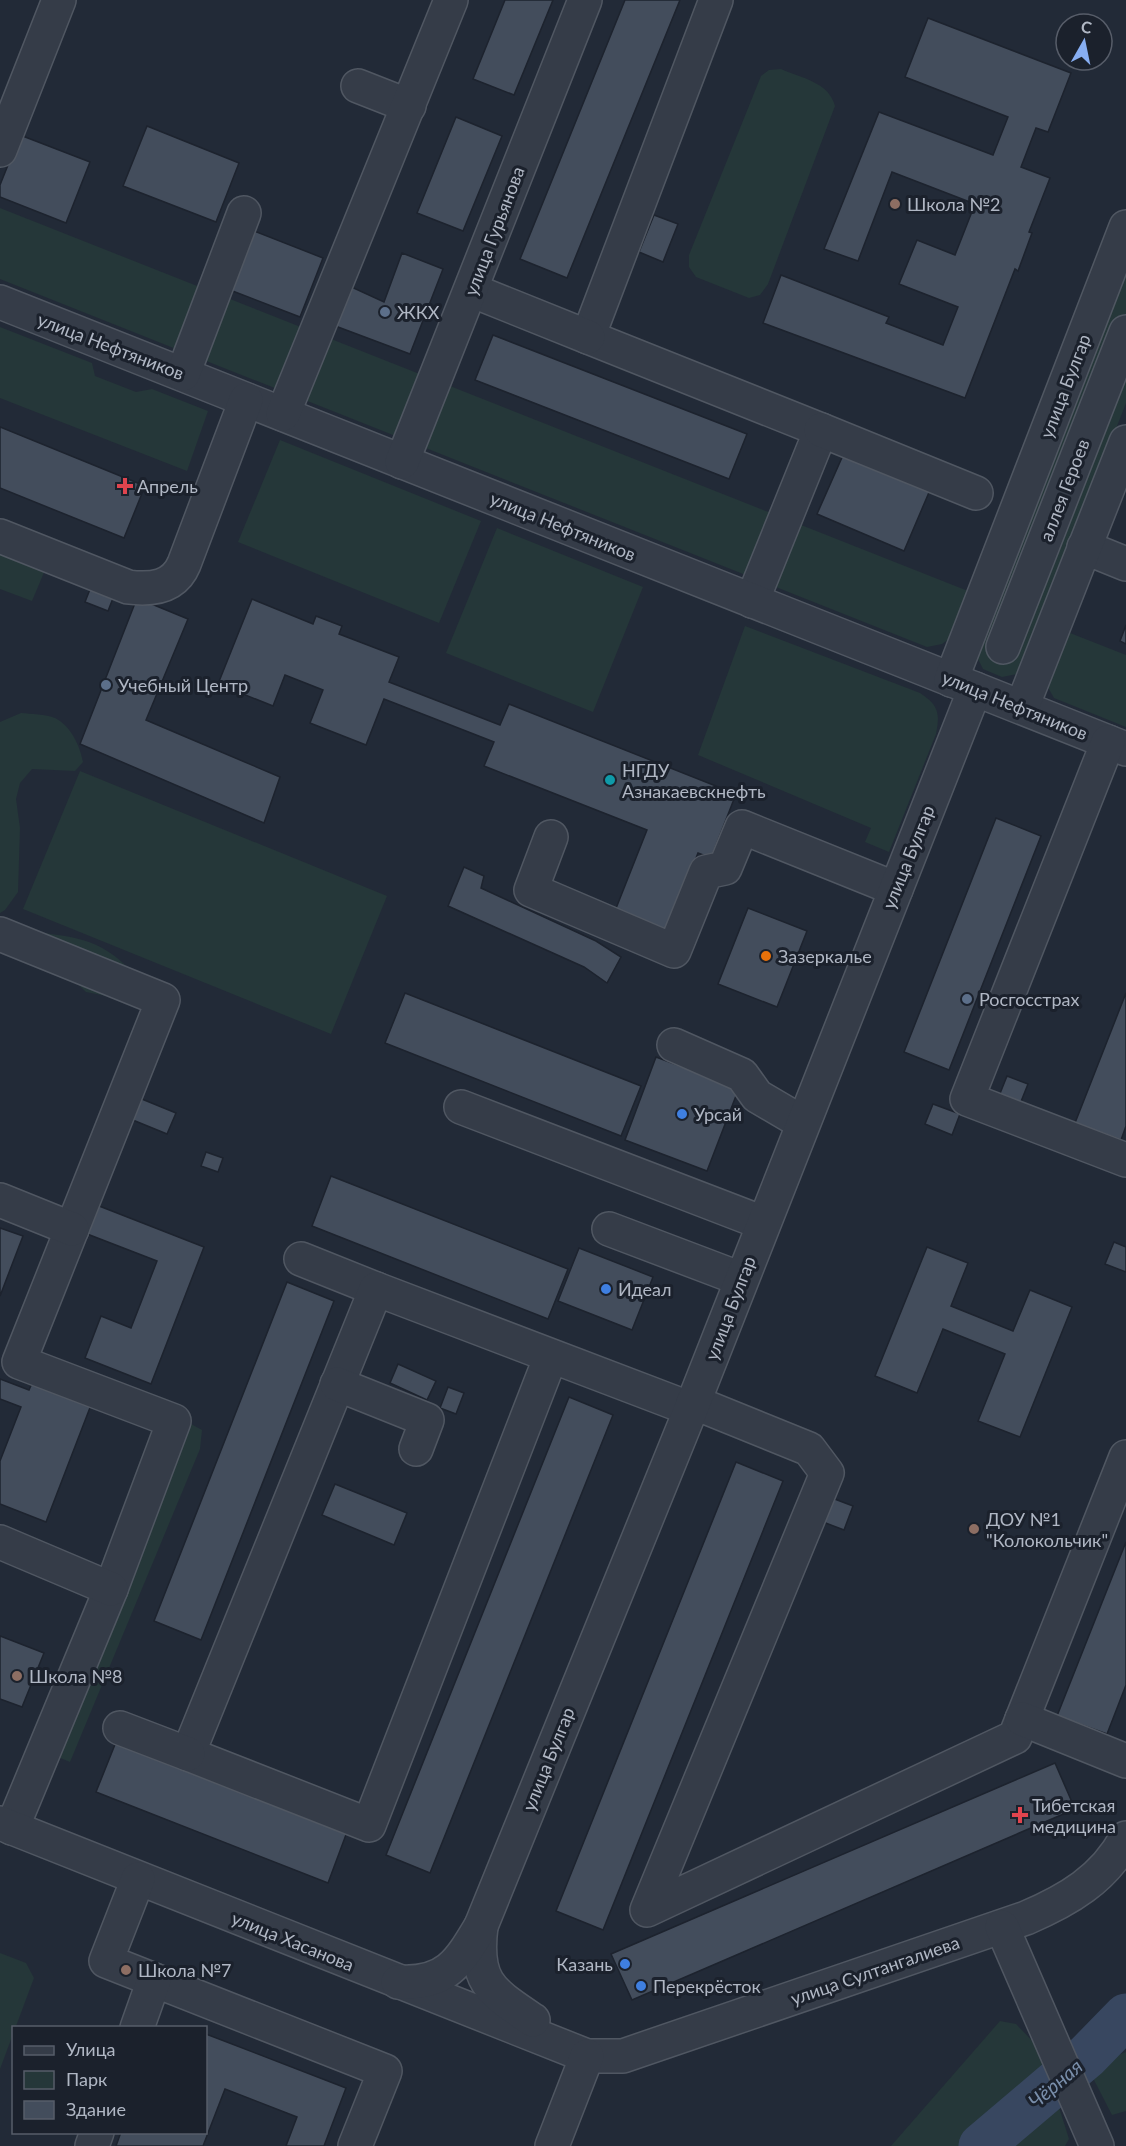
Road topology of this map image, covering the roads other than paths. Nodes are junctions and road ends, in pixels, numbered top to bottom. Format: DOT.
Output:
graph roads {
  1 [pos="59,0"];
  2 [pos="451,0"];
  3 [pos="585,0"];
  4 [pos="716,0"];
  5 [pos="358,86"];
  6 [pos="409,106"];
  7 [pos="0,150"];
  8 [pos="244,213"];
  9 [pos="1126,227"];
  10 [pos="471,290"];
  11 [pos="0,302"];
  12 [pos="1126,332"];
  13 [pos="588,337"];
  14 [pos="183,374"];
  15 [pos="246,399"];
  16 [pos="283,414"];
  17 [pos="821,430"];
  18 [pos="1126,443"];
  19 [pos="402,462"];
  20 [pos="976,493"];
  21 [pos="0,536"];
  22 [pos="1084,547"];
  23 [pos="1126,564"];
  24 [pos="753,601"];
  25 [pos="1003,647"];
  26 [pos="963,684"];
  27 [pos="1022,707"];
  28 [pos="1117,745"];
  29 [pos="551,837"];
  30 [pos="896,889"];
  31 [pos="0,934"];
  32 [pos="674,1045"];
  33 [pos="461,1107"];
  34 [pos="803,1123"];
  35 [pos="1126,1160"];
  36 [pos="0,1200"];
  37 [pos="763,1223"];
  38 [pos="72,1229"];
  39 [pos="609,1229"];
  40 [pos="302,1259"];
  41 [pos="741,1279"];
  42 [pos="376,1289"];
  43 [pos="551,1356"];
  44 [pos="337,1384"];
  45 [pos="692,1405"];
  46 [pos="416,1449"];
  47 [pos="1126,1457"];
  48 [pos="0,1542"];
  49 [pos="111,1590"];
  50 [pos="1022,1719"];
  51 [pos="120,1728"];
  52 [pos="188,1754"];
  53 [pos="1126,1761"];
  54 [pos="6,1825"];
  55 [pos="1126,1838"];
  56 [pos="138,1879"];
  57 [pos="481,1926"];
  58 [pos="1002,1927"];
  59 [pos="154,1980"];
  60 [pos="398,1982"];
  61 [pos="137,2026"];
  62 [pos="587,2056"];
  63 [pos="355,2146"];
  64 [pos="552,2146"];
  65 [pos="1097,2146"];
  1 -- 7 [label="street"];
  2 -- 6 [label="street"];
  3 -- 10 [label="street, улица Гурьянова"];
  4 -- 13 [label="street"];
  5 -- 6 [label="street"];
  6 -- 16 [label="street"];
  8 -- 14 [label="street"];
  9 -- 26 [label="street, улица Булгар"];
  10 -- 13 [label="street"];
  10 -- 19 [label="street, улица Гурьянова"];
  11 -- 14 [label="street, улица Нефтяников"];
  12 -- 25 [label="street, аллея Героев"];
  13 -- 17 [label="street"];
  14 -- 15 [label="street, улица Нефтяников"];
  15 -- 16 [label="street, улица Нефтяников"];
  15 -- 21 [label="street"];
  16 -- 19 [label="street, улица Нефтяников"];
  17 -- 20 [label="street"];
  17 -- 24 [label="street"];
  18 -- 22 [label="street"];
  19 -- 24 [label="street, улица Нефтяников"];
  22 -- 23 [label="street"];
  22 -- 27 [label="street"];
  24 -- 26 [label="street, улица Нефтяников"];
  26 -- 27 [label="street, улица Нефтяников"];
  26 -- 30 [label="street, улица Булгар"];
  27 -- 28 [label="street, улица Нефтяников"];
  28 -- 35 [label="street"];
  29 -- 30 [label="street"];
  30 -- 34 [label="street, улица Булгар"];
  31 -- 38 [label="street"];
  32 -- 34 [label="street"];
  33 -- 37 [label="street"];
  34 -- 37 [label="street, улица Булгар"];
  36 -- 38 [label="street"];
  37 -- 41 [label="street, улица Булгар"];
  38 -- 49 [label="street"];
  39 -- 41 [label="street"];
  40 -- 42 [label="street"];
  41 -- 45 [label="street, улица Булгар"];
  42 -- 43 [label="street"];
  42 -- 44 [label="street"];
  43 -- 45 [label="street"];
  43 -- 52 [label="street"];
  44 -- 46 [label="street"];
  44 -- 52 [label="street"];
  45 -- 50 [label="street"];
  45 -- 57 [label="street, улица Булгар"];
  47 -- 50 [label="street"];
  48 -- 49 [label="street"];
  49 -- 54 [label="street"];
  50 -- 53 [label="street"];
  51 -- 52 [label="street"];
  54 -- 56 [label="street, улица Хасанова"];
  55 -- 58 [label="street, улица Султангалиева"];
  56 -- 59 [label="street"];
  56 -- 60 [label="street, улица Хасанова"];
  57 -- 60 [label="street, улица Булгар"];
  57 -- 62 [label="street, улица Булгар"];
  58 -- 62 [label="street, улица Султангалиева"];
  58 -- 65 [label="street"];
  59 -- 61 [label="street"];
  59 -- 63 [label="street"];
  60 -- 62 [label="street, улица Хасанова"];
  62 -- 64 [label="street"];
}
